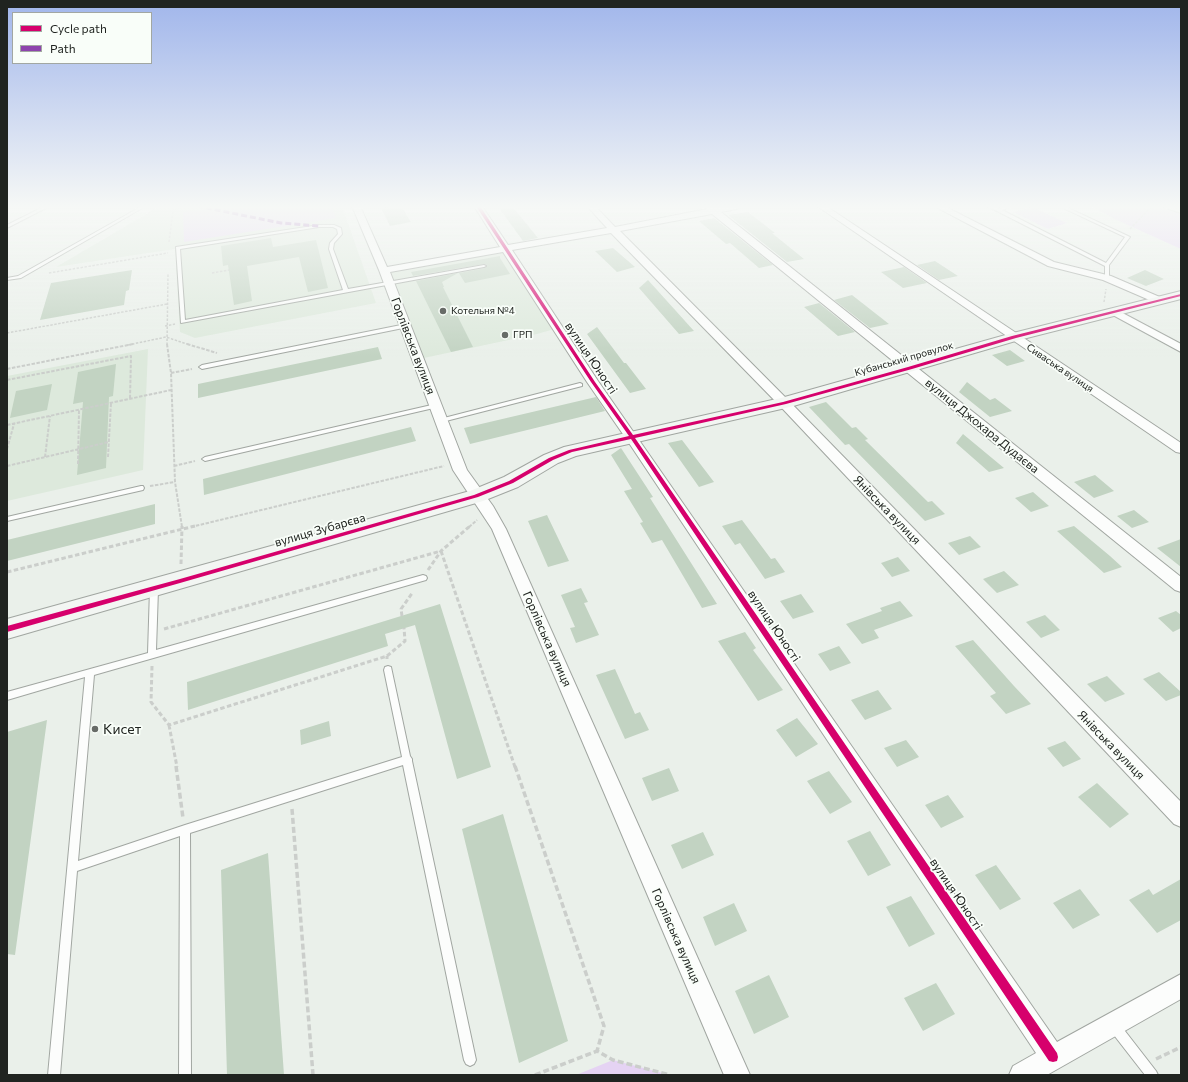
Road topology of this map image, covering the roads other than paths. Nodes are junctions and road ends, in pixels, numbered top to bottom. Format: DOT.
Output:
graph roads {
  1 [pos="55,256"];
  2 [pos="179,256"];
  3 [pos="334,256"];
  4 [pos="378,256"];
  5 [pos="463,256"];
  6 [pos="512,256"];
  7 [pos="639,256"];
  8 [pos="771,256"];
  9 [pos="895,256"];
  10 [pos="1036,256"];
  11 [pos="1092,256"];
  12 [pos="1113,256"];
  13 [pos="1107,264"];
  14 [pos="484,266"];
  15 [pos="384,270"];
  16 [pos="1107,278"];
  17 [pos="7,279"];
  18 [pos="389,284"];
  19 [pos="346,291"];
  20 [pos="1181,295"];
  21 [pos="1158,300"];
  22 [pos="1109,310"];
  23 [pos="406,326"];
  24 [pos="1014,337"];
  25 [pos="1181,349"];
  26 [pos="202,367"];
  27 [pos="910,368"];
  28 [pos="580,385"];
  29 [pos="784,403"];
  30 [pos="436,406"];
  31 [pos="442,420"];
  32 [pos="632,438"];
  33 [pos="1181,449"];
  34 [pos="205,459"];
  35 [pos="141,488"];
  36 [pos="482,503"];
  37 [pos="7,519"];
  38 [pos="422,578"];
  39 [pos="1181,586"];
  40 [pos="154,589"];
  41 [pos="7,629"];
  42 [pos="152,655"];
  43 [pos="388,670"];
  44 [pos="90,673"];
  45 [pos="7,696"];
  46 [pos="408,759"];
  47 [pos="1181,818"];
  48 [pos="185,830"];
  49 [pos="72,868"];
  50 [pos="1181,986"];
  51 [pos="1112,1024"];
  52 [pos="1053,1057"];
  53 [pos="470,1060"];
  54 [pos="54,1075"];
  55 [pos="185,1075"];
  56 [pos="737,1075"];
  57 [pos="1022,1075"];
  58 [pos="1152,1075"];
  1 -- 17 [label="lane"];
  2 -- 19 [label="lane"];
  3 -- 19 [label="lane"];
  4 -- 15 [label="street, Горлівська вулиця"];
  5 -- 15 [label="street"];
  6 -- 32 [label="street, вулиця Юності"];
  7 -- 29 [label="street, Янівська вулиця"];
  8 -- 27 [label="street, вулиця Джохара Дудаєва"];
  9 -- 24 [label="street, Сиваська вулиця"];
  10 -- 16 [label="street"];
  11 -- 13 [label="lane"];
  12 -- 13 [label="lane"];
  13 -- 16 [label="lane"];
  14 -- 18 [label="lane"];
  15 -- 18 [label="street, Горлівська вулиця"];
  16 -- 21 [label="street"];
  18 -- 19 [label="lane"];
  18 -- 23 [label="street, Горлівська вулиця"];
  20 -- 21 [label="street, Кубанський провулок"];
  21 -- 22 [label="street, Кубанський провулок"];
  22 -- 24 [label="street, Кубанський провулок"];
  22 -- 25 [label="street"];
  23 -- 26 [label="lane"];
  23 -- 30 [label="street, Горлівська вулиця"];
  24 -- 27 [label="street, Кубанський провулок"];
  24 -- 33 [label="street, Сиваська вулиця"];
  27 -- 29 [label="street, Кубанський провулок"];
  27 -- 39 [label="street, вулиця Джохара Дудаєва"];
  28 -- 31 [label="lane"];
  29 -- 32 [label="street, Кубанський провулок"];
  29 -- 47 [label="street, Янівська вулиця"];
  30 -- 31 [label="street, Горлівська вулиця"];
  30 -- 34 [label="lane"];
  31 -- 36 [label="street, Горлівська вулиця"];
  32 -- 36 [label="street, вулиця Зубарєва"];
  32 -- 52 [label="street, вулиця Юності"];
  35 -- 37 [label="lane"];
  36 -- 40 [label="street, вулиця Зубарєва"];
  36 -- 56 [label="street, Горлівська вулиця"];
  38 -- 42 [label="lane"];
  40 -- 41 [label="street, вулиця Зубарєва"];
  40 -- 42 [label="lane"];
  42 -- 44 [label="lane"];
  43 -- 46 [label="lane"];
  44 -- 45 [label="lane"];
  44 -- 49 [label="lane"];
  46 -- 48 [label="lane"];
  46 -- 53 [label="lane"];
  48 -- 49 [label="lane"];
  48 -- 55 [label="lane"];
  49 -- 54 [label="lane"];
  50 -- 51 [label="street"];
  51 -- 52 [label="street"];
  51 -- 58 [label="lane"];
  52 -- 57 [label="street"];
}
